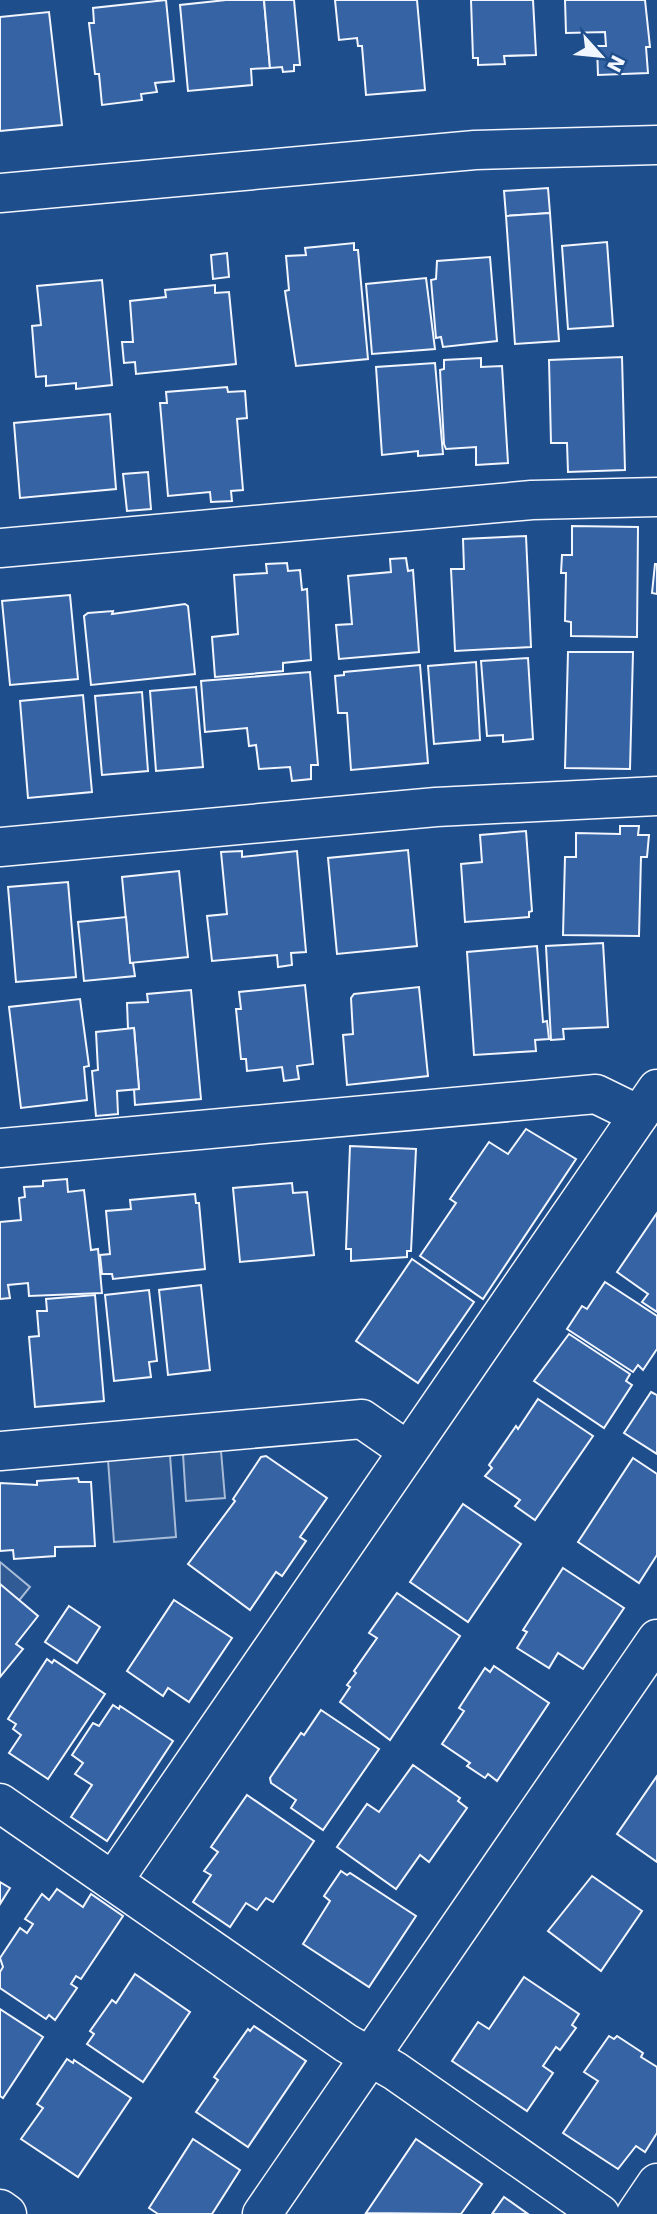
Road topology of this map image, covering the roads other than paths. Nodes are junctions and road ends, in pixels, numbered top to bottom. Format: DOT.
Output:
graph roads {
  1 [pos="657,145"];
  2 [pos="0,193"];
  3 [pos="657,497"];
  4 [pos="0,548"];
  5 [pos="657,796"];
  6 [pos="0,847"];
  7 [pos="648,1102"];
  8 [pos="0,1148"];
  9 [pos="0,1451"];
  10 [pos="408,1451"];
  11 [pos="657,1639"];
  12 [pos="0,1803"];
  13 [pos="113,1881"];
  14 [pos="371,2057"];
  15 [pos="657,2183"];
  16 [pos="0,2209"];
  17 [pos="7,2214"];
  18 [pos="262,2214"];
  19 [pos="600,2214"];
  20 [pos="636,2214"];
  1 -- 2 [label="street"];
  3 -- 4 [label="street"];
  5 -- 6 [label="street"];
  7 -- 8 [label="street"];
  7 -- 10 [label="street"];
  9 -- 10 [label="street"];
  10 -- 13 [label="street"];
  11 -- 14 [label="street"];
  12 -- 13 [label="street"];
  13 -- 14 [label="street"];
  14 -- 18 [label="street"];
  14 -- 19 [label="street"];
  15 -- 20 [label="street"];
  16 -- 17 [label="street"];
}
